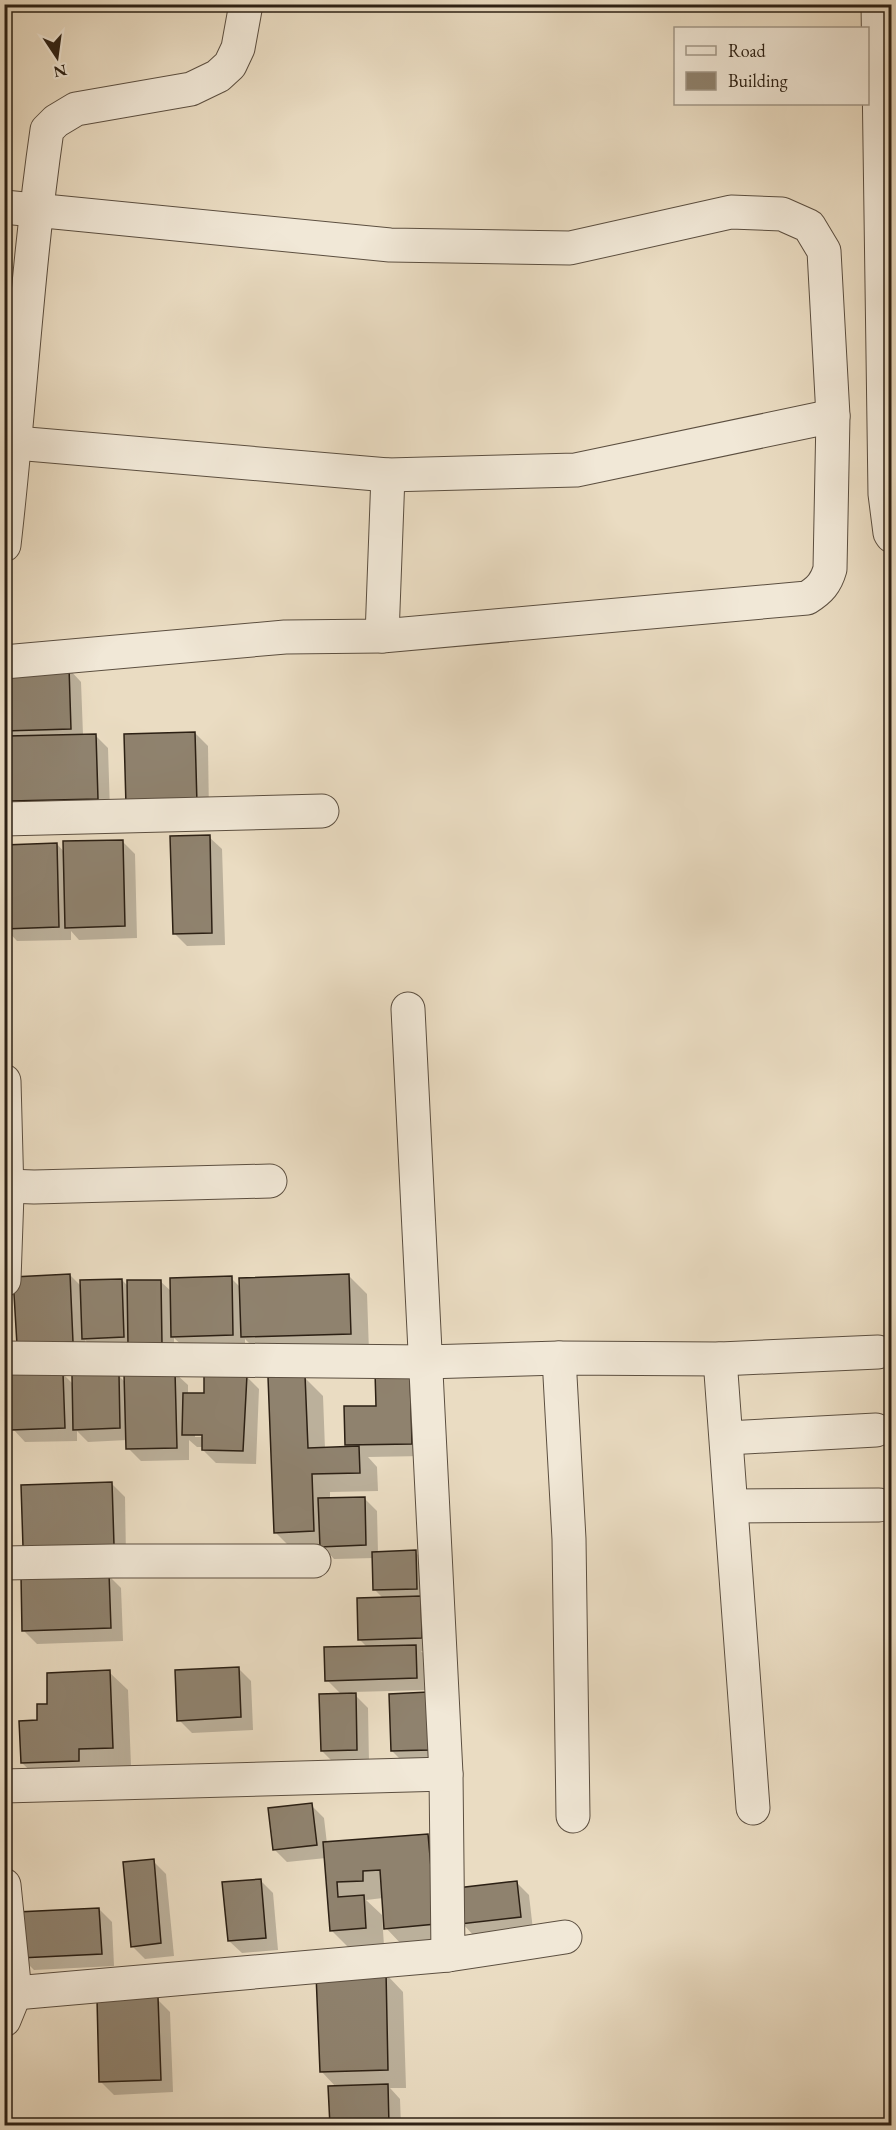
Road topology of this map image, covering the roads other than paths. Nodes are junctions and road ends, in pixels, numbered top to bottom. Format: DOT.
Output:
graph roads {
  1 [pos="246,4"];
  2 [pos="878,4"];
  3 [pos="20,208"];
  4 [pos="833,416"];
  5 [pos="10,443"];
  6 [pos="388,475"];
  7 [pos="891,536"];
  8 [pos="4,544"];
  9 [pos="382,636"];
  10 [pos="4,662"];
  11 [pos="322,811"];
  12 [pos="4,819"];
  13 [pos="408,1009"];
  14 [pos="4,1081"];
  15 [pos="270,1181"];
  16 [pos="6,1191"];
  17 [pos="5,1263"];
  18 [pos="878,1352"];
  19 [pos="4,1358"];
  20 [pos="559,1358"];
  21 [pos="720,1359"];
  22 [pos="426,1362"];
  23 [pos="876,1430"];
  24 [pos="727,1438"];
  25 [pos="879,1505"];
  26 [pos="732,1506"];
  27 [pos="314,1561"];
  28 [pos="4,1563"];
  29 [pos="446,1774"];
  30 [pos="4,1786"];
  31 [pos="753,1808"];
  32 [pos="573,1816"];
  33 [pos="4,1885"];
  34 [pos="565,1937"];
  35 [pos="448,1955"];
  36 [pos="10,2006"];
  1 -- 3 [label="street"];
  2 -- 7 [label="street"];
  3 -- 4 [label="street"];
  3 -- 5 [label="street"];
  4 -- 6 [label="street"];
  4 -- 9 [label="street"];
  5 -- 6 [label="street"];
  5 -- 8 [label="street"];
  6 -- 9 [label="street"];
  9 -- 10 [label="street"];
  11 -- 12 [label="street"];
  13 -- 22 [label="street"];
  14 -- 16 [label="street"];
  15 -- 16 [label="street"];
  16 -- 17 [label="street"];
  18 -- 21 [label="street"];
  19 -- 22 [label="street"];
  20 -- 21 [label="street"];
  20 -- 22 [label="street"];
  20 -- 32 [label="street"];
  21 -- 24 [label="street"];
  22 -- 29 [label="street"];
  23 -- 24 [label="street"];
  24 -- 26 [label="street"];
  25 -- 26 [label="street"];
  26 -- 31 [label="street"];
  27 -- 28 [label="street"];
  29 -- 30 [label="street"];
  29 -- 35 [label="street"];
  33 -- 36 [label="street"];
  34 -- 35 [label="street"];
  35 -- 36 [label="street"];
}
